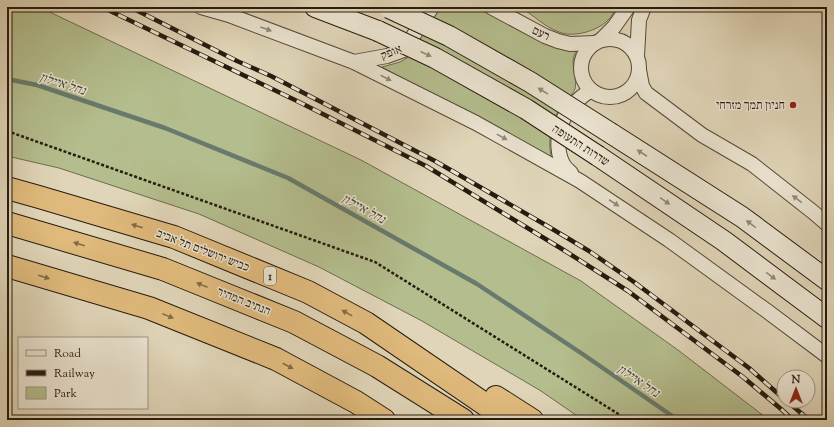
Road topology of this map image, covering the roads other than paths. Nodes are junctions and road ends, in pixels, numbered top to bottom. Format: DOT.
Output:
graph roads {
  1 [pos="201,7"];
  2 [pos="314,7"];
  3 [pos="388,7"];
  4 [pos="432,7"];
  5 [pos="491,7"];
  6 [pos="498,7"];
  7 [pos="628,7"];
  8 [pos="644,7"];
  9 [pos="510,17"];
  10 [pos="599,41"];
  11 [pos="637,56"];
  12 [pos="354,62"];
  13 [pos="639,70"];
  14 [pos="591,90"];
  15 [pos="580,181"];
  16 [pos="7,188"];
  17 [pos="7,223"];
  18 [pos="827,224"];
  19 [pos="7,266"];
  20 [pos="827,280"];
  21 [pos="827,318"];
  22 [pos="366,323"];
  23 [pos="827,356"];
  24 [pos="384,420"];
  25 [pos="463,420"];
  26 [pos="508,420"];
  27 [pos="532,420"];
  1 -- 12 [label="street, one-way"];
  2 -- 21 [label="main road, שדרות התעופה, one-way, bridge"];
  20 -- 3 [label="main road, one-way, bridge"];
  4 -- 12 [label="street, אופק"];
  5 -- 9 [label="street, רעם"];
  6 -- 9 [label="street"];
  7 -- 10 [label="street"];
  8 -- 11 [label="street"];
  9 -- 10 [label="street, רעם"];
  10 -- 11 [label="street"];
  10 -- 14 [label="street"];
  11 -- 13 [label="street"];
  12 -- 15 [label="street, one-way"];
  13 -- 14 [label="street"];
  18 -- 13 [label="street, one-way"];
  14 -- 15 [label="street"];
  15 -- 23 [label="street, one-way"];
  22 -- 16 [label="highway, כביש ירושלים תל אביב / 1, one-way"];
  25 -- 17 [label="highway, הנתיב המהיר, one-way"];
  19 -- 24 [label="highway, one-way"];
  22 -- 26 [label="highway, כביש ירושלים תל אביב / 1"];
  22 -- 27 [label="highway"];
}
